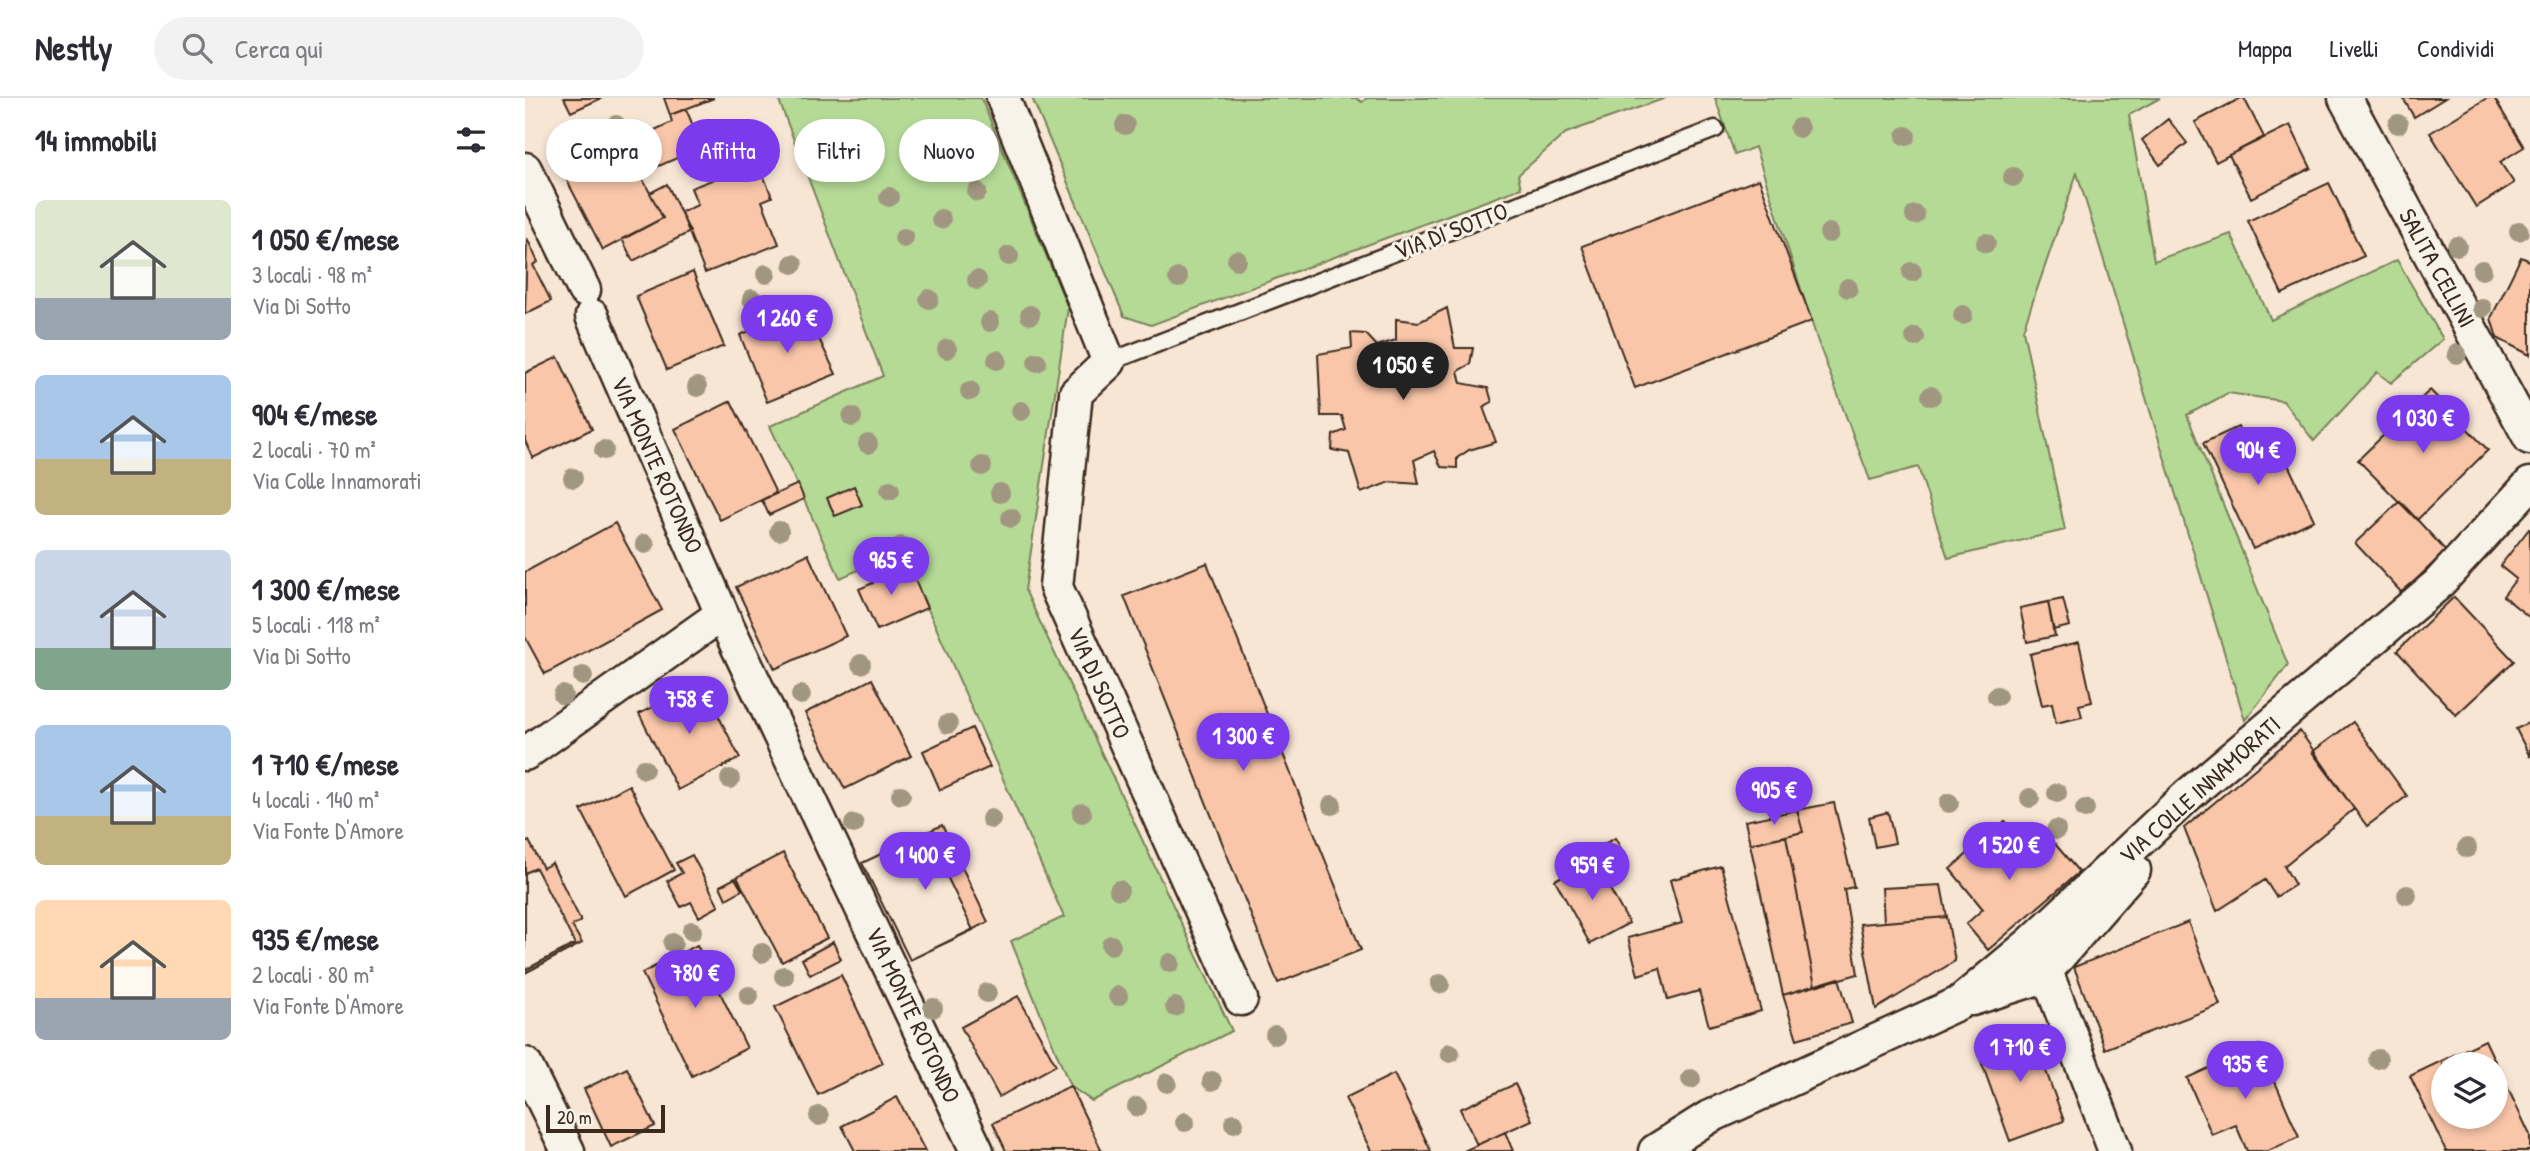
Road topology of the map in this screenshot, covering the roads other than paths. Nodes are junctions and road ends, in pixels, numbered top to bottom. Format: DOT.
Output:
graph roads {
  1 [pos="1003,98"];
  2 [pos="2345,98"];
  3 [pos="1715,129"];
  4 [pos="525,169"];
  5 [pos="1109,362"];
  6 [pos="2530,438"];
  7 [pos="2530,484"];
  8 [pos="722,614"];
  9 [pos="527,746"];
  10 [pos="2130,852"];
  11 [pos="2046,971"];
  12 [pos="1241,999"];
  13 [pos="1959,1003"];
  14 [pos="525,1063"];
  15 [pos="568,1151"];
  16 [pos="977,1151"];
  17 [pos="1655,1151"];
  18 [pos="2115,1151"];
  1 -- 5 [label="street"];
  2 -- 6 [label="street, SALITA CELLINI"];
  3 -- 5 [label="lane, VIA DI SOTTO"];
  4 -- 8 [label="street, VIA MONTE ROTONDO"];
  5 -- 12 [label="street, VIA DI SOTTO"];
  7 -- 10 [label="street, VIA COLLE INNAMORATI"];
  8 -- 9 [label="street"];
  8 -- 16 [label="street, VIA MONTE ROTONDO"];
  10 -- 11 [label="street"];
  10 -- 13 [label="street, VIA COLLE INNAMORATI"];
  11 -- 13 [label="street"];
  11 -- 18 [label="street"];
  13 -- 17 [label="street, VIA COLLE INNAMORATI"];
  14 -- 15 [label="street"];
}
